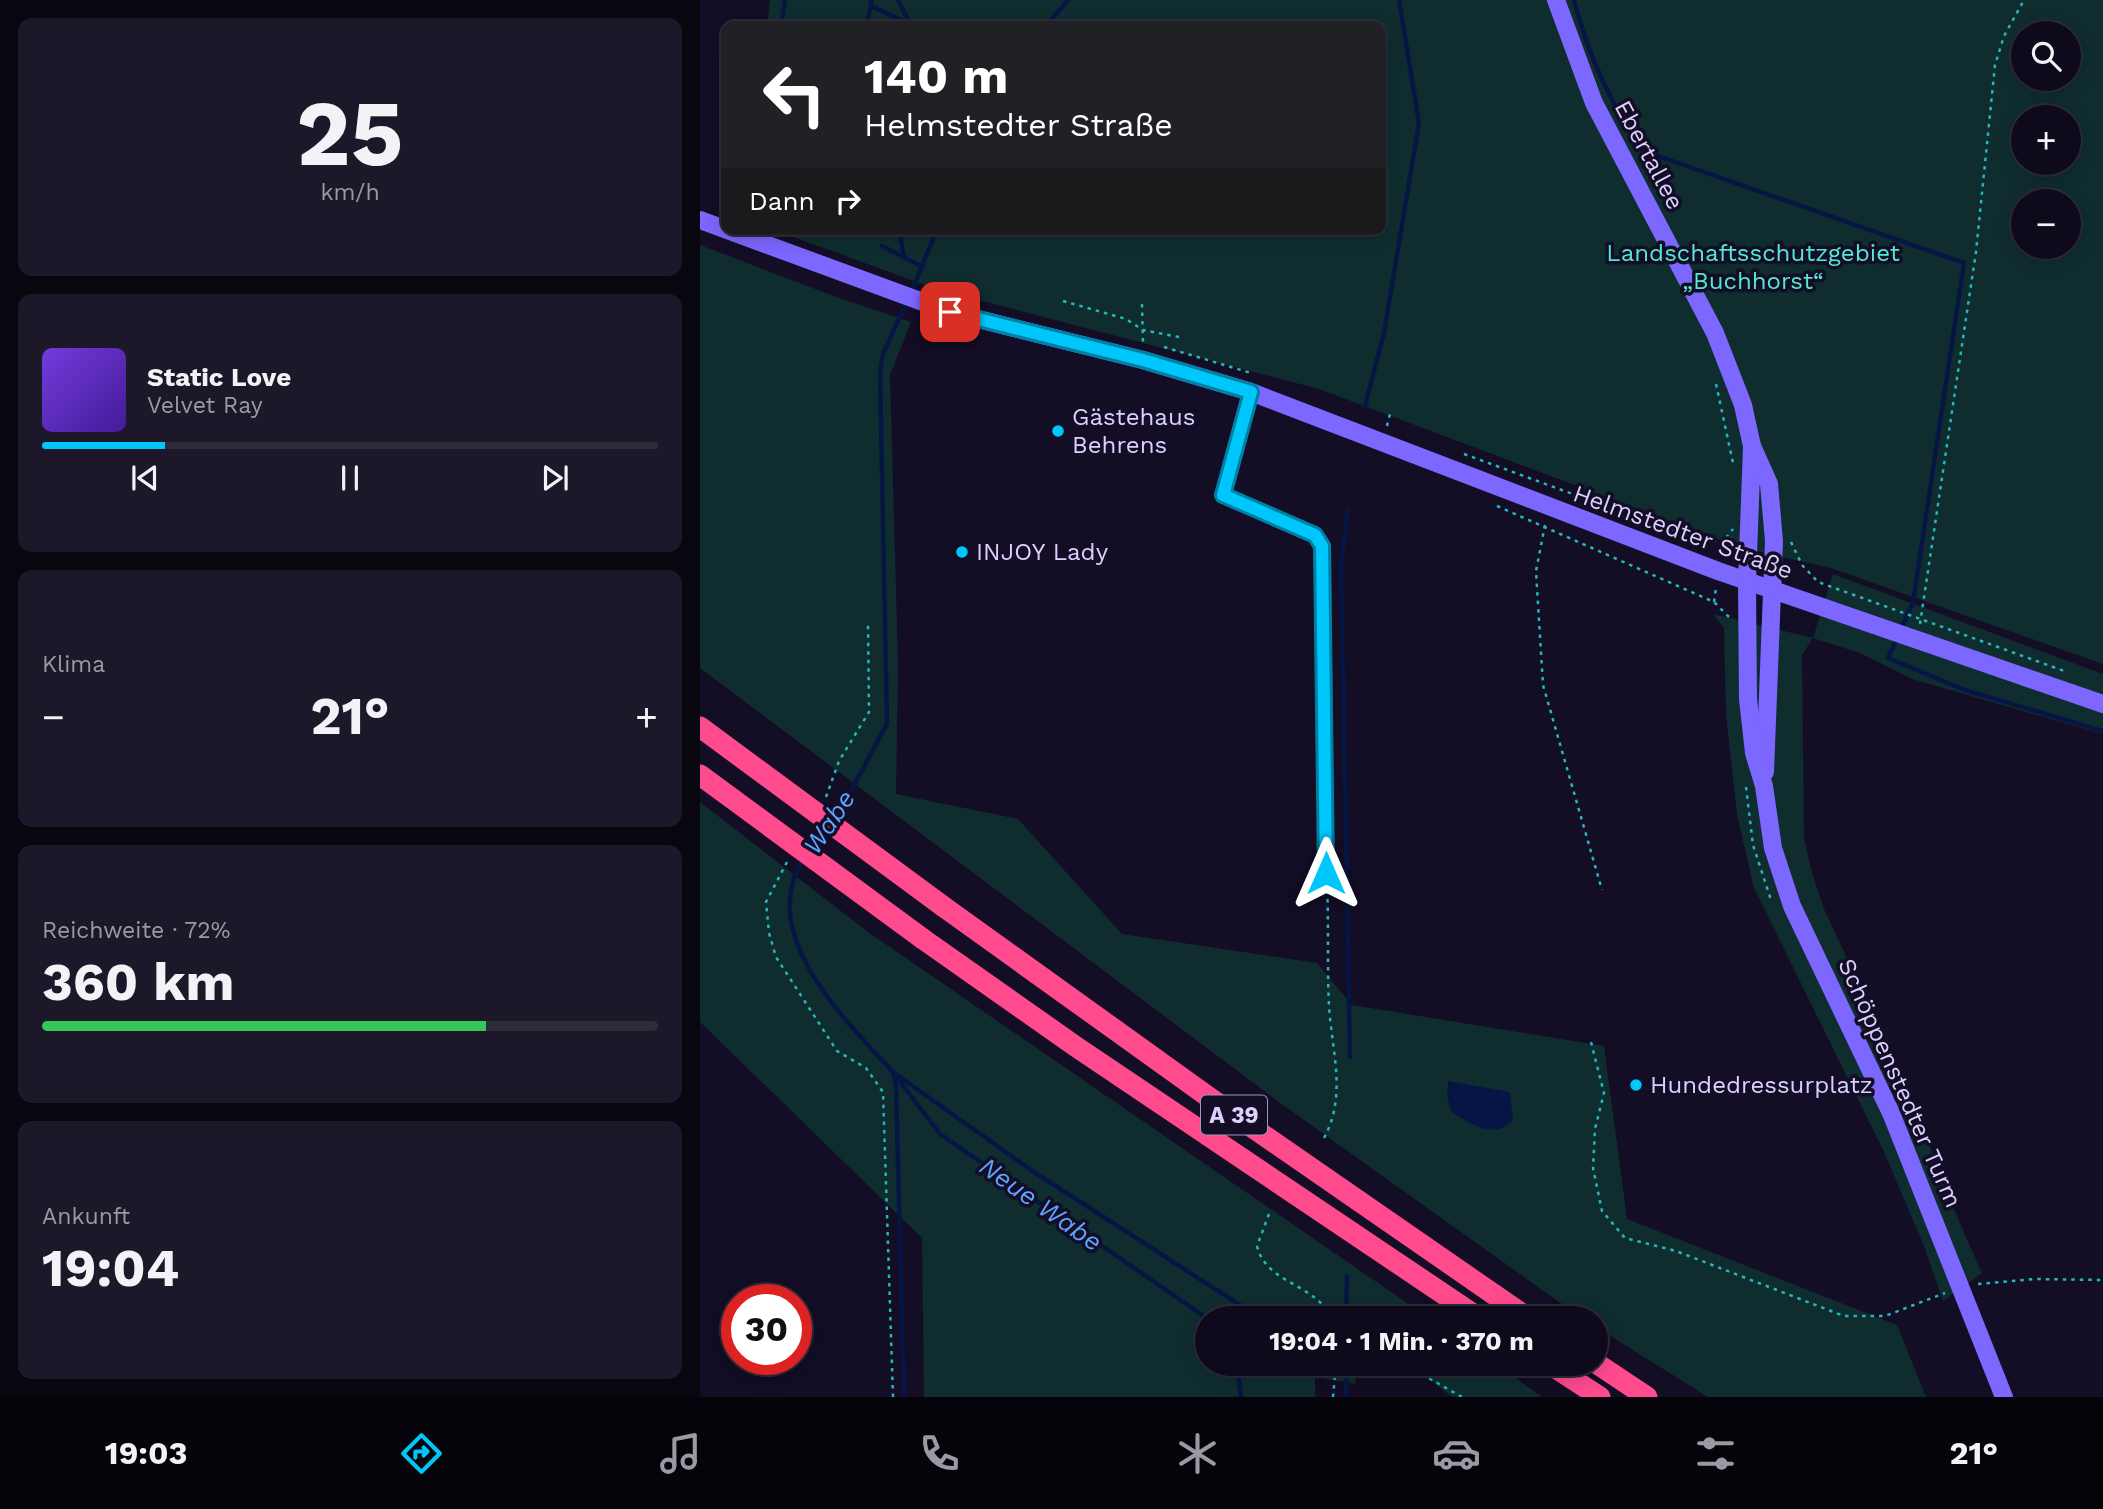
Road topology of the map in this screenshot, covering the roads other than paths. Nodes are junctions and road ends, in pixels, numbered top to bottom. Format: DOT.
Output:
graph roads {
  1 [pos="1556,0"];
  2 [pos="700,220"];
  3 [pos="721,228"];
  4 [pos="740,235"];
  5 [pos="1251,392"];
  6 [pos="1752,446"];
  7 [pos="1747,582"];
  8 [pos="1773,591"];
  9 [pos="2103,704"];
  10 [pos="700,727"];
  11 [pos="700,775"];
  12 [pos="1764,786"];
  13 [pos="1326,873"];
  14 [pos="1461,1306"];
  15 [pos="1511,1306"];
  16 [pos="1608,1371"];
  17 [pos="1558,1376"];
  18 [pos="1568,1376"];
  19 [pos="1583,1397"];
  20 [pos="1600,1397"];
  21 [pos="1647,1397"];
  22 [pos="2004,1397"];
  1 -- 6 [label="main road, Ebertallee"];
  2 -- 3 [label="main road, Helmstedter Straße"];
  4 -- 5 [label="main road, Helmstedter Straße"];
  5 -- 7 [label="main road, Helmstedter Straße"];
  5 -- 13 [label="street"];
  6 -- 7 [label="main road, Ebertallee"];
  6 -- 8 [label="main road, Ebertallee"];
  7 -- 8 [label="main road, Helmstedter Straße"];
  7 -- 12 [label="main road, Schöppenstedter Turm"];
  8 -- 9 [label="main road, Helmstedter Straße"];
  8 -- 12 [label="main road, Schöppenstedter Turm"];
  10 -- 15 [label="highway, A 39, bridge"];
  11 -- 14 [label="highway, A 39, bridge"];
  12 -- 22 [label="main road, Schöppenstedter Turm"];
  16 -- 21 [label="highway"];
  17 -- 19 [label="highway"];
  18 -- 20 [label="highway"];
}
